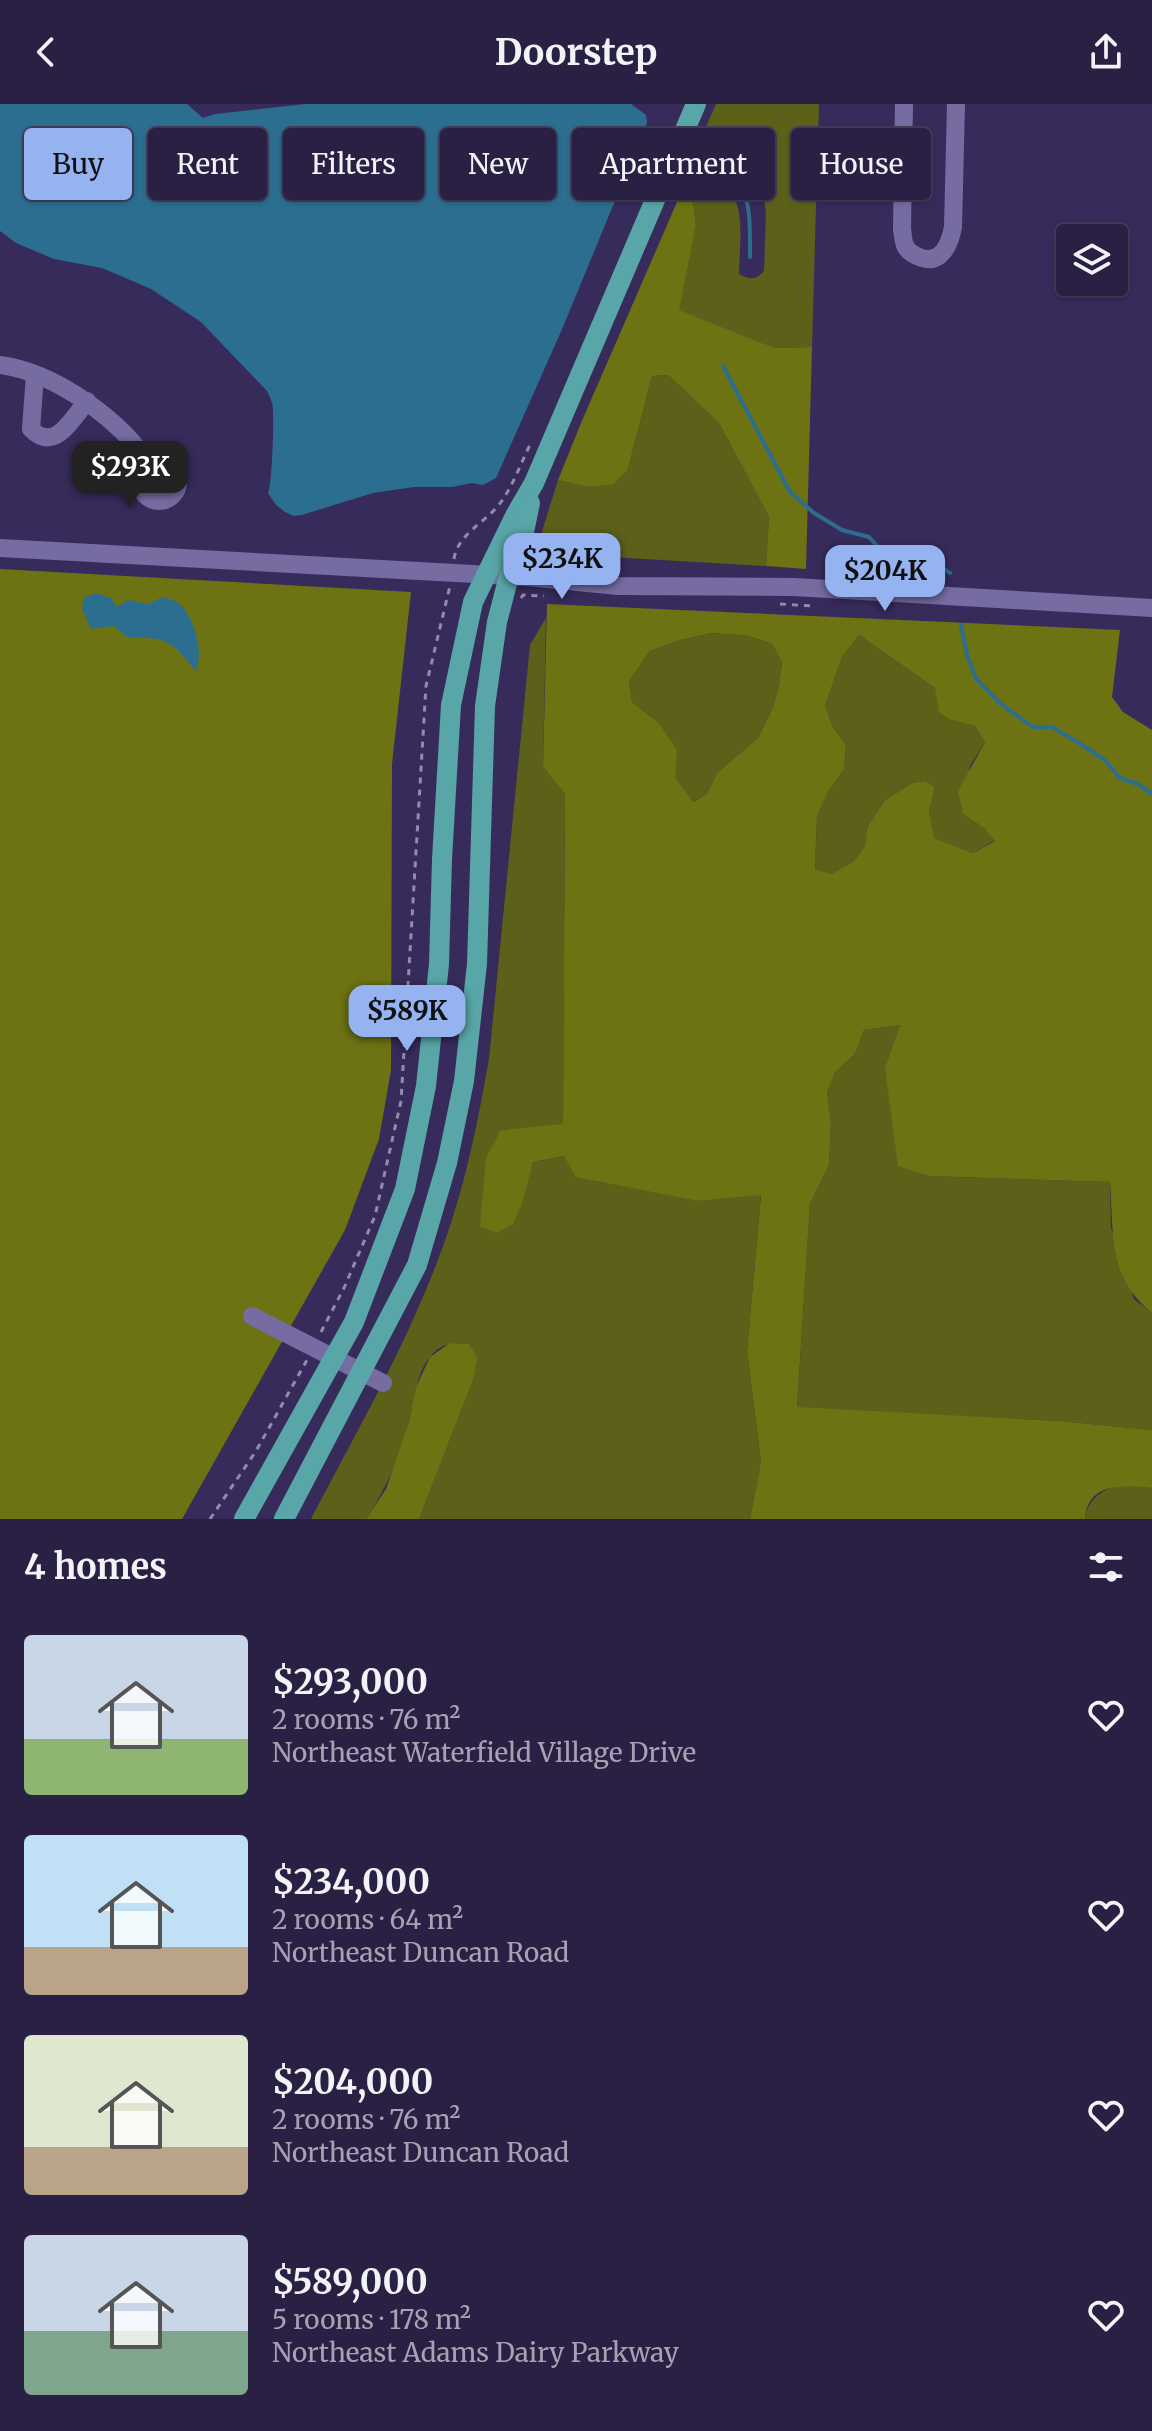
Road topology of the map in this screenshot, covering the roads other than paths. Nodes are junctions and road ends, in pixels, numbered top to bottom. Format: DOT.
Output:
graph roads {
  1 [pos="696,104"];
  2 [pos="904,104"];
  3 [pos="956,104"];
  4 [pos="0,365"];
  5 [pos="35,375"];
  6 [pos="87,401"];
  7 [pos="150,466"];
  8 [pos="534,483"];
  9 [pos="0,548"];
  10 [pos="486,574"];
  11 [pos="509,576"];
  12 [pos="1152,608"];
  13 [pos="252,1316"];
  14 [pos="334,1358"];
  15 [pos="361,1372"];
  16 [pos="383,1383"];
  17 [pos="244,1519"];
  18 [pos="284,1519"];
  1 -- 8 [label="main road"];
  2 -- 3 [label="street"];
  4 -- 5 [label="street"];
  5 -- 6 [label="street"];
  5 -- 6 [label="street"];
  6 -- 7 [label="street"];
  8 -- 10 [label="main road"];
  8 -- 11 [label="main road"];
  9 -- 10 [label="street"];
  10 -- 11 [label="street"];
  10 -- 14 [label="main road"];
  11 -- 12 [label="street"];
  11 -- 15 [label="main road"];
  13 -- 14 [label="street"];
  14 -- 15 [label="street"];
  14 -- 17 [label="main road"];
  15 -- 16 [label="street"];
  15 -- 18 [label="main road"];
}
